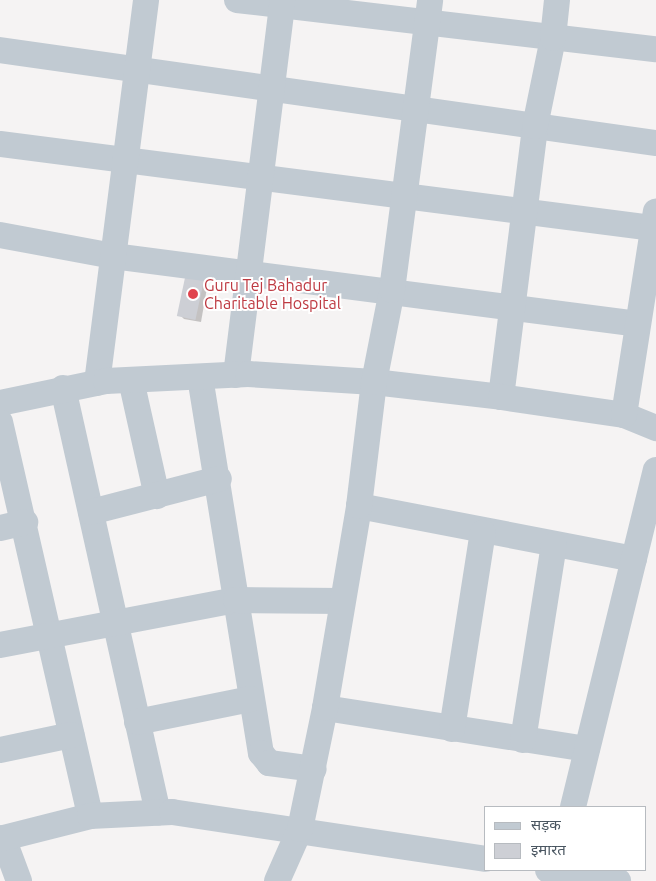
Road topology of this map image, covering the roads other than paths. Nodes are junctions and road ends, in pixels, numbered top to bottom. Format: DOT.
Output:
graph roads {
  1 [pos="146,0"];
  2 [pos="237,0"];
  3 [pos="557,0"];
  4 [pos="283,3"];
  5 [pos="428,10"];
  6 [pos="553,38"];
  7 [pos="656,49"];
  8 [pos="0,50"];
  9 [pos="137,72"];
  10 [pos="272,90"];
  11 [pos="417,110"];
  12 [pos="535,126"];
  13 [pos="656,143"];
  14 [pos="0,144"];
  15 [pos="126,160"];
  16 [pos="261,178"];
  17 [pos="404,195"];
  18 [pos="526,213"];
  19 [pos="654,231"];
  20 [pos="0,235"];
  21 [pos="113,256"];
  22 [pos="249,274"];
  23 [pos="392,290"];
  24 [pos="511,305"];
  25 [pos="638,324"];
  26 [pos="236,375"];
  27 [pos="200,376"];
  28 [pos="131,380"];
  29 [pos="374,382"];
  30 [pos="97,383"];
  31 [pos="63,388"];
  32 [pos="501,397"];
  33 [pos="0,403"];
  34 [pos="624,415"];
  35 [pos="0,422"];
  36 [pos="656,428"];
  37 [pos="656,470"];
  38 [pos="219,479"];
  39 [pos="156,496"];
  40 [pos="359,506"];
  41 [pos="91,512"];
  42 [pos="12,525"];
  43 [pos="483,532"];
  44 [pos="554,544"];
  45 [pos="634,559"];
  46 [pos="236,600"];
  47 [pos="342,601"];
  48 [pos="115,622"];
  49 [pos="52,636"];
  50 [pos="0,645"];
  51 [pos="251,699"];
  52 [pos="326,708"];
  53 [pos="137,722"];
  54 [pos="452,729"];
  55 [pos="71,735"];
  56 [pos="523,740"];
  57 [pos="587,749"];
  58 [pos="0,750"];
  59 [pos="314,769"];
  60 [pos="573,806"];
  61 [pos="158,812"];
  62 [pos="90,816"];
  63 [pos="300,829"];
  64 [pos="2,839"];
  65 [pos="483,859"];
  66 [pos="547,872"];
  67 [pos="19,881"];
  68 [pos="277,881"];
  69 [pos="618,881"];
  1 -- 9 [label="street"];
  2 -- 4 [label="street"];
  3 -- 6 [label="street"];
  4 -- 5 [label="street"];
  4 -- 10 [label="street"];
  5 -- 6 [label="street"];
  5 -- 11 [label="street"];
  6 -- 7 [label="street"];
  6 -- 12 [label="street"];
  8 -- 9 [label="street"];
  9 -- 10 [label="street"];
  9 -- 15 [label="street"];
  10 -- 11 [label="street"];
  10 -- 16 [label="street"];
  11 -- 12 [label="street"];
  11 -- 17 [label="street"];
  12 -- 13 [label="street"];
  12 -- 18 [label="street"];
  14 -- 15 [label="street"];
  15 -- 16 [label="street"];
  15 -- 21 [label="street"];
  16 -- 17 [label="street"];
  16 -- 22 [label="street"];
  17 -- 18 [label="street"];
  17 -- 23 [label="street"];
  18 -- 19 [label="street"];
  18 -- 24 [label="street"];
  19 -- 25 [label="street"];
  20 -- 21 [label="street"];
  21 -- 22 [label="street"];
  21 -- 30 [label="street"];
  22 -- 23 [label="street"];
  22 -- 26 [label="street"];
  23 -- 24 [label="street"];
  23 -- 29 [label="street"];
  24 -- 25 [label="street"];
  24 -- 32 [label="street"];
  25 -- 34 [label="street"];
  26 -- 27 [label="street"];
  26 -- 29 [label="street"];
  27 -- 28 [label="street"];
  27 -- 38 [label="street"];
  28 -- 30 [label="street"];
  28 -- 39 [label="street"];
  29 -- 32 [label="street"];
  29 -- 40 [label="street"];
  30 -- 31 [label="street"];
  31 -- 33 [label="street"];
  31 -- 41 [label="street"];
  32 -- 34 [label="street"];
  34 -- 36 [label="street"];
  35 -- 42 [label="street"];
  37 -- 45 [label="street"];
  38 -- 39 [label="street"];
  38 -- 46 [label="street"];
  39 -- 41 [label="street"];
  40 -- 43 [label="street"];
  40 -- 47 [label="street"];
  41 -- 48 [label="street"];
  42 -- 49 [label="street"];
  43 -- 44 [label="street"];
  43 -- 54 [label="street"];
  44 -- 45 [label="street"];
  44 -- 56 [label="street"];
  45 -- 57 [label="street"];
  46 -- 47 [label="street"];
  46 -- 48 [label="street"];
  46 -- 51 [label="street"];
  47 -- 52 [label="street"];
  48 -- 49 [label="street"];
  48 -- 53 [label="street"];
  49 -- 50 [label="street"];
  49 -- 55 [label="street"];
  51 -- 53 [label="street"];
  51 -- 59 [label="street"];
  52 -- 54 [label="street"];
  52 -- 59 [label="street"];
  53 -- 61 [label="street"];
  54 -- 56 [label="street"];
  55 -- 58 [label="street"];
  55 -- 62 [label="street"];
  56 -- 57 [label="street"];
  57 -- 60 [label="street"];
  59 -- 63 [label="street"];
  61 -- 62 [label="street"];
  61 -- 63 [label="street"];
  62 -- 64 [label="street"];
  63 -- 65 [label="street"];
  63 -- 68 [label="street"];
  64 -- 67 [label="street"];
  66 -- 69 [label="street"];
}
